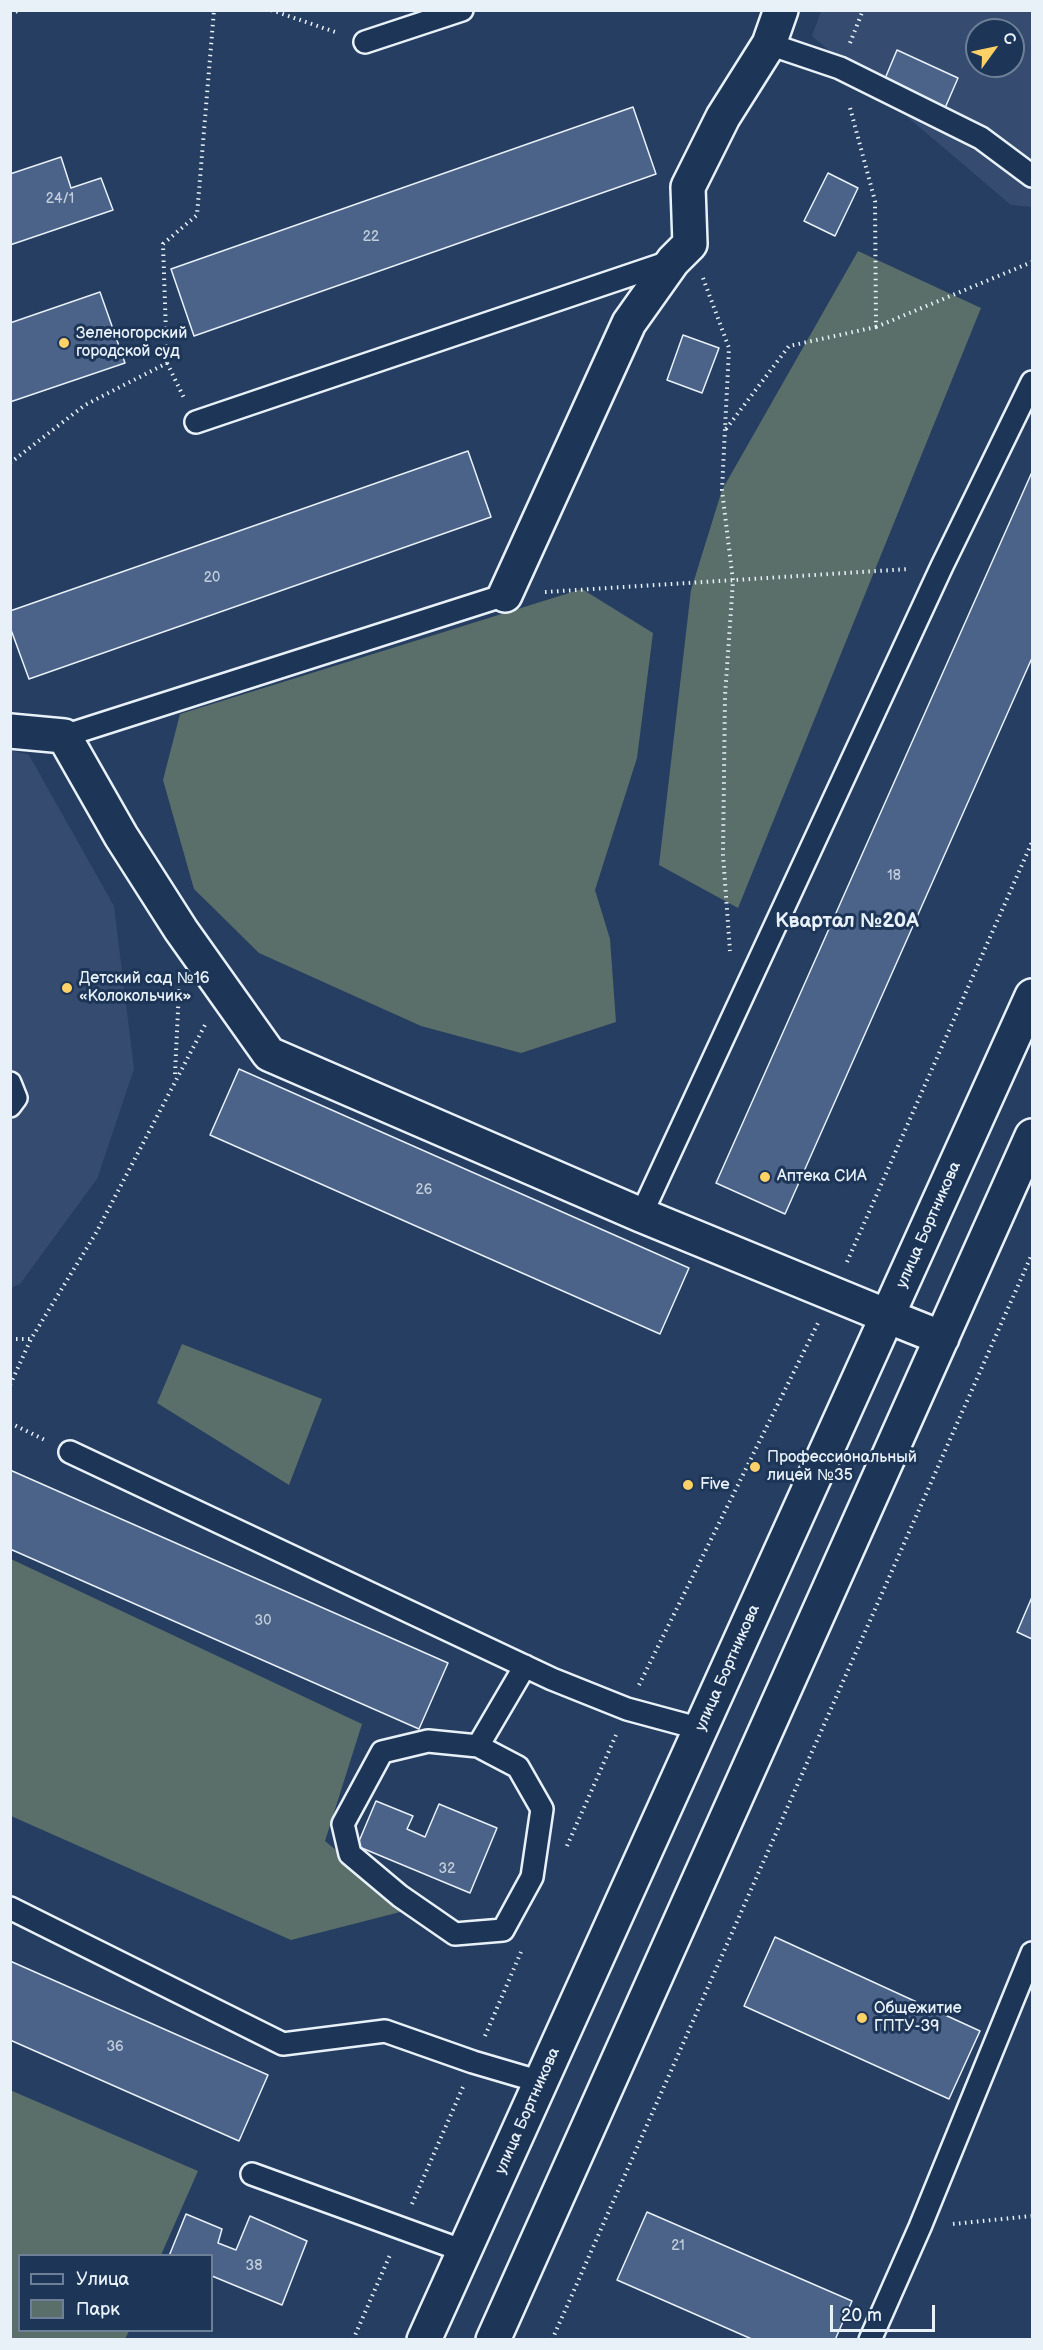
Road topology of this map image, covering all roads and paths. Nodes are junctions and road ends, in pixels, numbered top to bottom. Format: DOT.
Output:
graph roads {
  1 [pos="20,10"];
  2 [pos="214,10"];
  3 [pos="271,10"];
  4 [pos="462,10"];
  5 [pos="781,10"];
  6 [pos="863,10"];
  7 [pos="10,14"];
  8 [pos="365,42"];
  9 [pos="769,44"];
  10 [pos="840,68"];
  11 [pos="1032,176"];
  12 [pos="682,252"];
  13 [pos="1032,262"];
  14 [pos="876,327"];
  15 [pos="167,363"];
  16 [pos="1032,382"];
  17 [pos="196,422"];
  18 [pos="725,430"];
  19 [pos="10,464"];
  20 [pos="942,566"];
  21 [pos="734,581"];
  22 [pos="505,595"];
  23 [pos="10,731"];
  24 [pos="64,736"];
  25 [pos="1032,842"];
  26 [pos="730,957"];
  27 [pos="179,987"];
  28 [pos="1032,996"];
  29 [pos="216,1028"];
  30 [pos="175,1078"];
  31 [pos="10,1083"];
  32 [pos="10,1106"];
  33 [pos="1032,1136"];
  34 [pos="641,1215"];
  35 [pos="1032,1254"];
  36 [pos="832,1294"];
  37 [pos="887,1316"];
  38 [pos="942,1338"];
  39 [pos="10,1339"];
  40 [pos="31,1339"];
  41 [pos="10,1385"];
  42 [pos="10,1423"];
  43 [pos="70,1452"];
  44 [pos="525,1666"];
  45 [pos="627,1709"];
  46 [pos="701,1729"];
  47 [pos="478,1746"];
  48 [pos="567,1848"];
  49 [pos="10,1908"];
  50 [pos="525,1945"];
  51 [pos="1032,1953"];
  52 [pos="473,2062"];
  53 [pos="541,2082"];
  54 [pos="252,2174"];
  55 [pos="1032,2216"];
  56 [pos="920,2227"];
  57 [pos="401,2229"];
  58 [pos="464,2251"];
  59 [pos="353,2340"];
  60 [pos="424,2340"];
  61 [pos="493,2340"];
  62 [pos="552,2340"];
  63 [pos="870,2340"];
  1 -- 7 [label="path"];
  2 -- 15 [label="path"];
  3 -- 8 [label="path"];
  4 -- 8 [label="lane"];
  5 -- 9 [label="main road"];
  6 -- 10 [label="path"];
  9 -- 10 [label="lane"];
  9 -- 12 [label="main road"];
  10 -- 11 [label="lane"];
  10 -- 14 [label="path"];
  12 -- 17 [label="lane"];
  12 -- 18 [label="path"];
  12 -- 22 [label="main road"];
  13 -- 14 [label="path"];
  14 -- 18 [label="path"];
  15 -- 17 [label="path"];
  15 -- 19 [label="path"];
  16 -- 20 [label="lane"];
  18 -- 21 [label="path"];
  20 -- 21 [label="path"];
  20 -- 34 [label="lane"];
  21 -- 22 [label="path"];
  21 -- 26 [label="path"];
  22 -- 24 [label="lane"];
  23 -- 24 [label="main road"];
  24 -- 34 [label="main road"];
  25 -- 36 [label="path"];
  27 -- 30 [label="path"];
  28 -- 37 [label="main road, улица Бортникова"];
  29 -- 30 [label="path"];
  30 -- 40 [label="path"];
  31 -- 32 [label="lane"];
  33 -- 38 [label="main road"];
  34 -- 36 [label="main road"];
  35 -- 62 [label="path"];
  36 -- 37 [label="main road"];
  36 -- 45 [label="path"];
  37 -- 38 [label="main road"];
  37 -- 46 [label="main road, улица Бортникова"];
  38 -- 61 [label="main road"];
  39 -- 40 [label="path"];
  40 -- 41 [label="path"];
  42 -- 43 [label="path"];
  43 -- 44 [label="lane"];
  44 -- 45 [label="lane"];
  44 -- 47 [label="lane"];
  45 -- 46 [label="lane"];
  45 -- 48 [label="path"];
  46 -- 53 [label="main road, улица Бортникова"];
  47 -- 47 [label="lane"];
  49 -- 52 [label="lane"];
  50 -- 52 [label="path"];
  51 -- 56 [label="lane"];
  52 -- 53 [label="lane"];
  52 -- 57 [label="path"];
  53 -- 58 [label="main road, улица Бортникова"];
  54 -- 57 [label="lane"];
  55 -- 56 [label="path"];
  56 -- 63 [label="lane"];
  57 -- 58 [label="lane"];
  57 -- 59 [label="path"];
  58 -- 60 [label="main road, улица Бортникова"];
}
